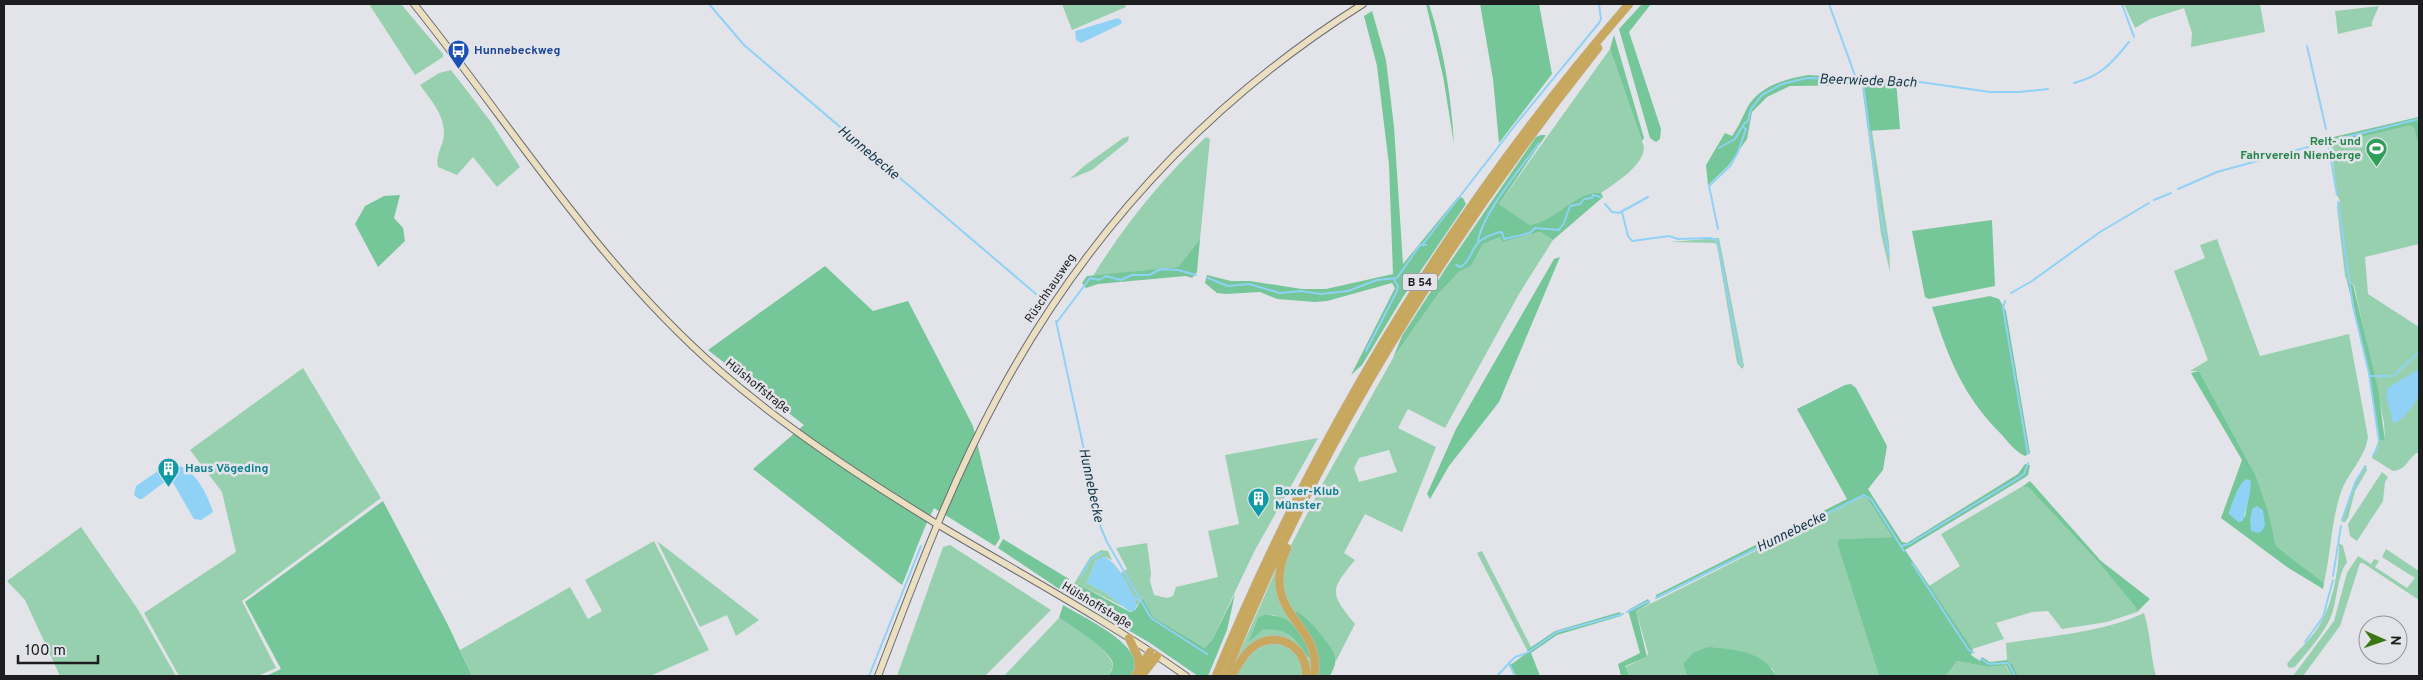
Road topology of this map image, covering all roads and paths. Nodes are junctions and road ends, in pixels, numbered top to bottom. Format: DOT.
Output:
graph roads {
  1 [pos="414,4"];
  2 [pos="1364,4"];
  3 [pos="1630,4"];
  4 [pos="1636,4"];
  5 [pos="1615,24"];
  6 [pos="1300,508"];
  7 [pos="938,524"];
  8 [pos="1129,638"];
  9 [pos="1230,642"];
  10 [pos="1154,654"];
  11 [pos="1138,674"];
  12 [pos="878,676"];
  13 [pos="1186,676"];
  14 [pos="1211,676"];
  15 [pos="1216,676"];
  16 [pos="1225,676"];
  17 [pos="1232,676"];
  18 [pos="1306,676"];
  19 [pos="1314,676"];
  1 -- 7 [label="main road, Hülshoffstraße"];
  2 -- 7 [label="main road, Rüschhausweg"];
  3 -- 5 [label="highway, B 54"];
  4 -- 5 [label="highway, B 54"];
  5 -- 6 [label="highway, B 54"];
  5 -- 9 [label="highway, B 54"];
  6 -- 16 [label="highway, B 54"];
  6 -- 19 [label="highway"];
  7 -- 8 [label="main road, Hülshoffstraße"];
  7 -- 12 [label="main road, Rüschhausweg"];
  8 -- 10 [label="main road, Hülshoffstraße"];
  8 -- 11 [label="highway"];
  9 -- 14 [label="highway"];
  9 -- 15 [label="highway, B 54"];
  10 -- 11 [label="highway"];
  10 -- 13 [label="main road, Hülshoffstraße"];
  17 -- 18 [label="highway"];
}
